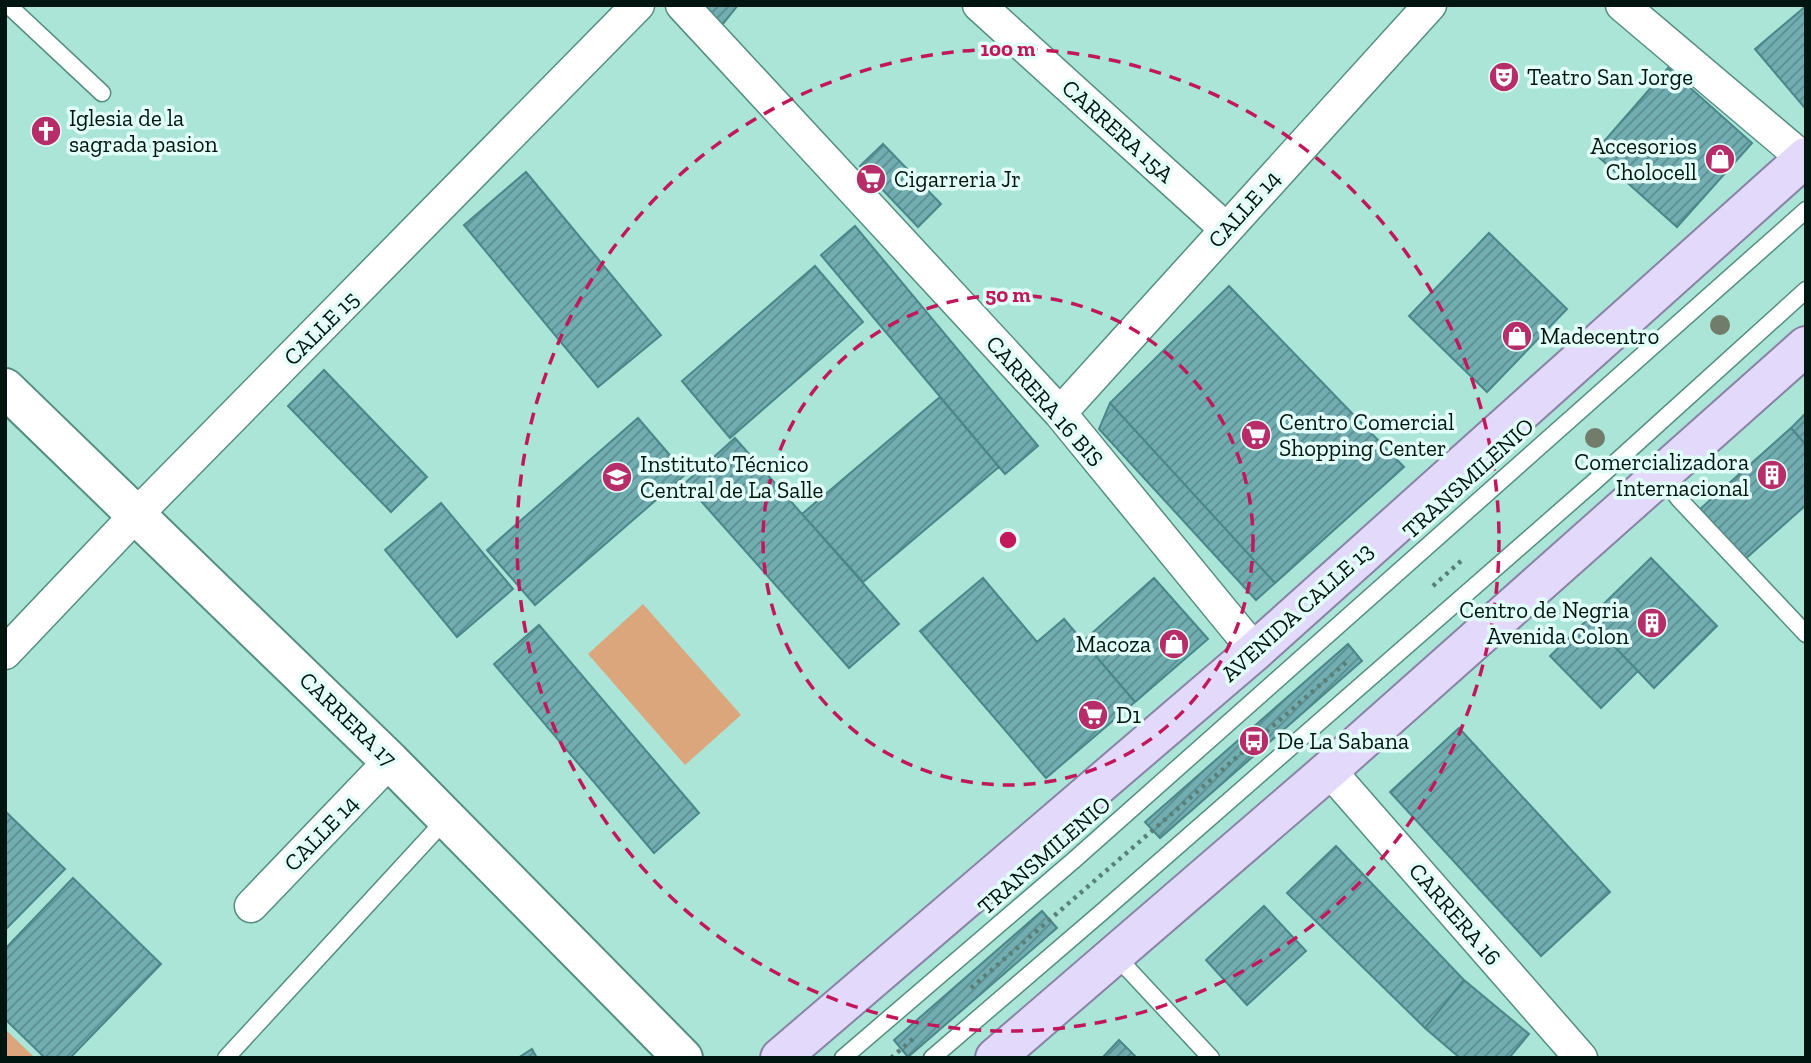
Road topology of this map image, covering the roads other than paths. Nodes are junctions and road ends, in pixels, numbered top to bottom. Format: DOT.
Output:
graph roads {
  1 [pos="8,5"];
  2 [pos="638,5"];
  3 [pos="681,5"];
  4 [pos="1430,5"];
  5 [pos="1622,5"];
  6 [pos="984,7"];
  7 [pos="102,93"];
  8 [pos="1805,158"];
  9 [pos="1806,210"];
  10 [pos="1226,229"];
  11 [pos="1806,290"];
  12 [pos="1806,346"];
  13 [pos="5,388"];
  14 [pos="1059,413"];
  15 [pos="1661,475"];
  16 [pos="137,514"];
  17 [pos="1806,634"];
  18 [pos="1255,651"];
  19 [pos="5,653"];
  20 [pos="390,761"];
  21 [pos="1328,770"];
  22 [pos="447,818"];
  23 [pos="251,905"];
  24 [pos="1115,955"];
  25 [pos="226,1058"];
  26 [pos="683,1058"];
  27 [pos="780,1058"];
  28 [pos="843,1058"];
  29 [pos="932,1058"];
  30 [pos="995,1058"];
  31 [pos="1211,1058"];
  32 [pos="1581,1058"];
  1 -- 7 [label="lane"];
  2 -- 16 [label="street, CALLE 15"];
  3 -- 14 [label="street, CARRERA 16 BIS"];
  4 -- 10 [label="street, CALLE 14"];
  5 -- 8 [label="street"];
  6 -- 10 [label="street, CARRERA 15A"];
  8 -- 18 [label="main road, AVENIDA CALLE 13"];
  9 -- 28 [label="lane, TRANSMILENIO"];
  10 -- 14 [label="street, CALLE 14"];
  11 -- 29 [label="lane"];
  12 -- 15 [label="main road"];
  13 -- 16 [label="street, CARRERA 17"];
  14 -- 18 [label="street, CARRERA 16 BIS"];
  15 -- 17 [label="lane"];
  15 -- 21 [label="main road"];
  16 -- 19 [label="street, CALLE 15"];
  16 -- 20 [label="street, CARRERA 17"];
  18 -- 27 [label="main road, AVENIDA CALLE 13"];
  20 -- 22 [label="street, CARRERA 17"];
  20 -- 23 [label="street, CALLE 14"];
  21 -- 24 [label="main road"];
  21 -- 32 [label="street, CARRERA 16"];
  22 -- 25 [label="lane"];
  22 -- 26 [label="street, CARRERA 17"];
  24 -- 30 [label="main road"];
  24 -- 31 [label="lane"];
}
